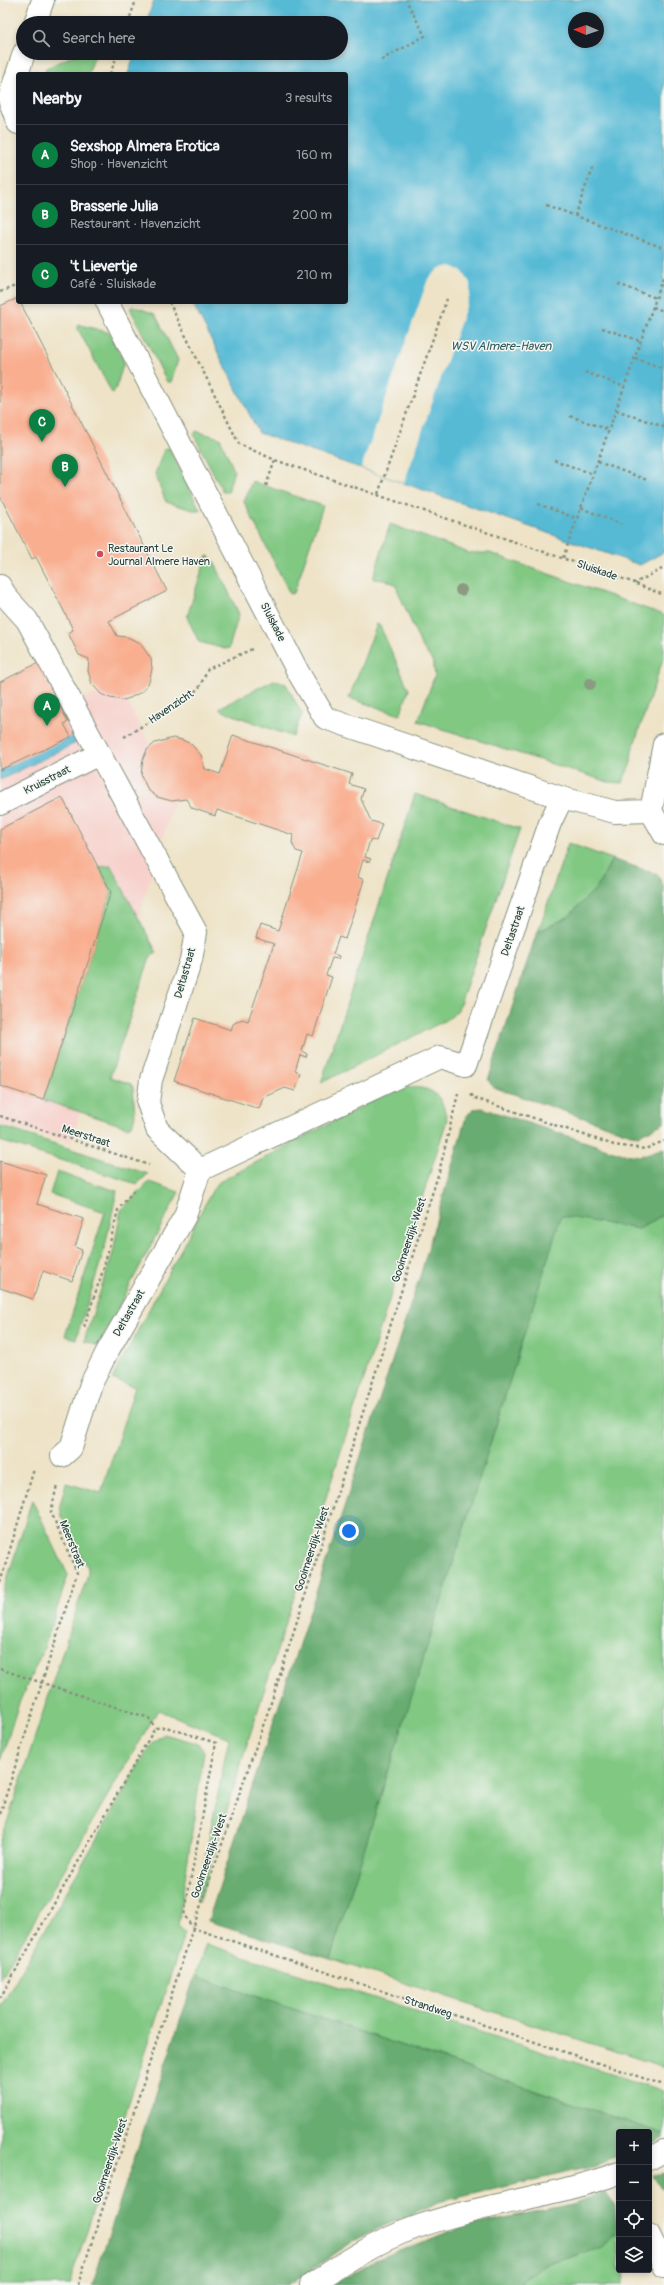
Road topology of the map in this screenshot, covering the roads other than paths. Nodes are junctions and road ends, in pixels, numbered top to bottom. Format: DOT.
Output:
graph roads {
  1 [pos="43,0"];
  2 [pos="37,16"];
  3 [pos="22,60"];
  4 [pos="18,72"];
  5 [pos="16,78"];
  6 [pos="16,118"];
  7 [pos="108,304"];
  8 [pos="0,586"];
  9 [pos="664,744"];
  10 [pos="96,755"];
  11 [pos="562,798"];
  12 [pos="0,804"];
  13 [pos="651,811"];
  14 [pos="664,834"];
  15 [pos="200,1170"];
  16 [pos="62,1456"];
  17 [pos="664,2151"];
  18 [pos="652,2157"];
  19 [pos="616,2174"];
  20 [pos="650,2237"];
  21 [pos="664,2266"];
  22 [pos="311,2285"];
  1 -- 2 [label="street"];
  3 -- 4 [label="street"];
  5 -- 6 [label="street"];
  7 -- 11 [label="street, Sluiskade"];
  8 -- 10 [label="street"];
  9 -- 13 [label="street"];
  10 -- 12 [label="street, Kruisstraat"];
  10 -- 15 [label="street, Deltastraat"];
  11 -- 13 [label="street, Sluiskade"];
  11 -- 15 [label="street, Deltastraat"];
  13 -- 14 [label="street"];
  15 -- 16 [label="street, Deltastraat"];
  17 -- 18 [label="street"];
  19 -- 22 [label="street"];
  20 -- 21 [label="street"];
}
